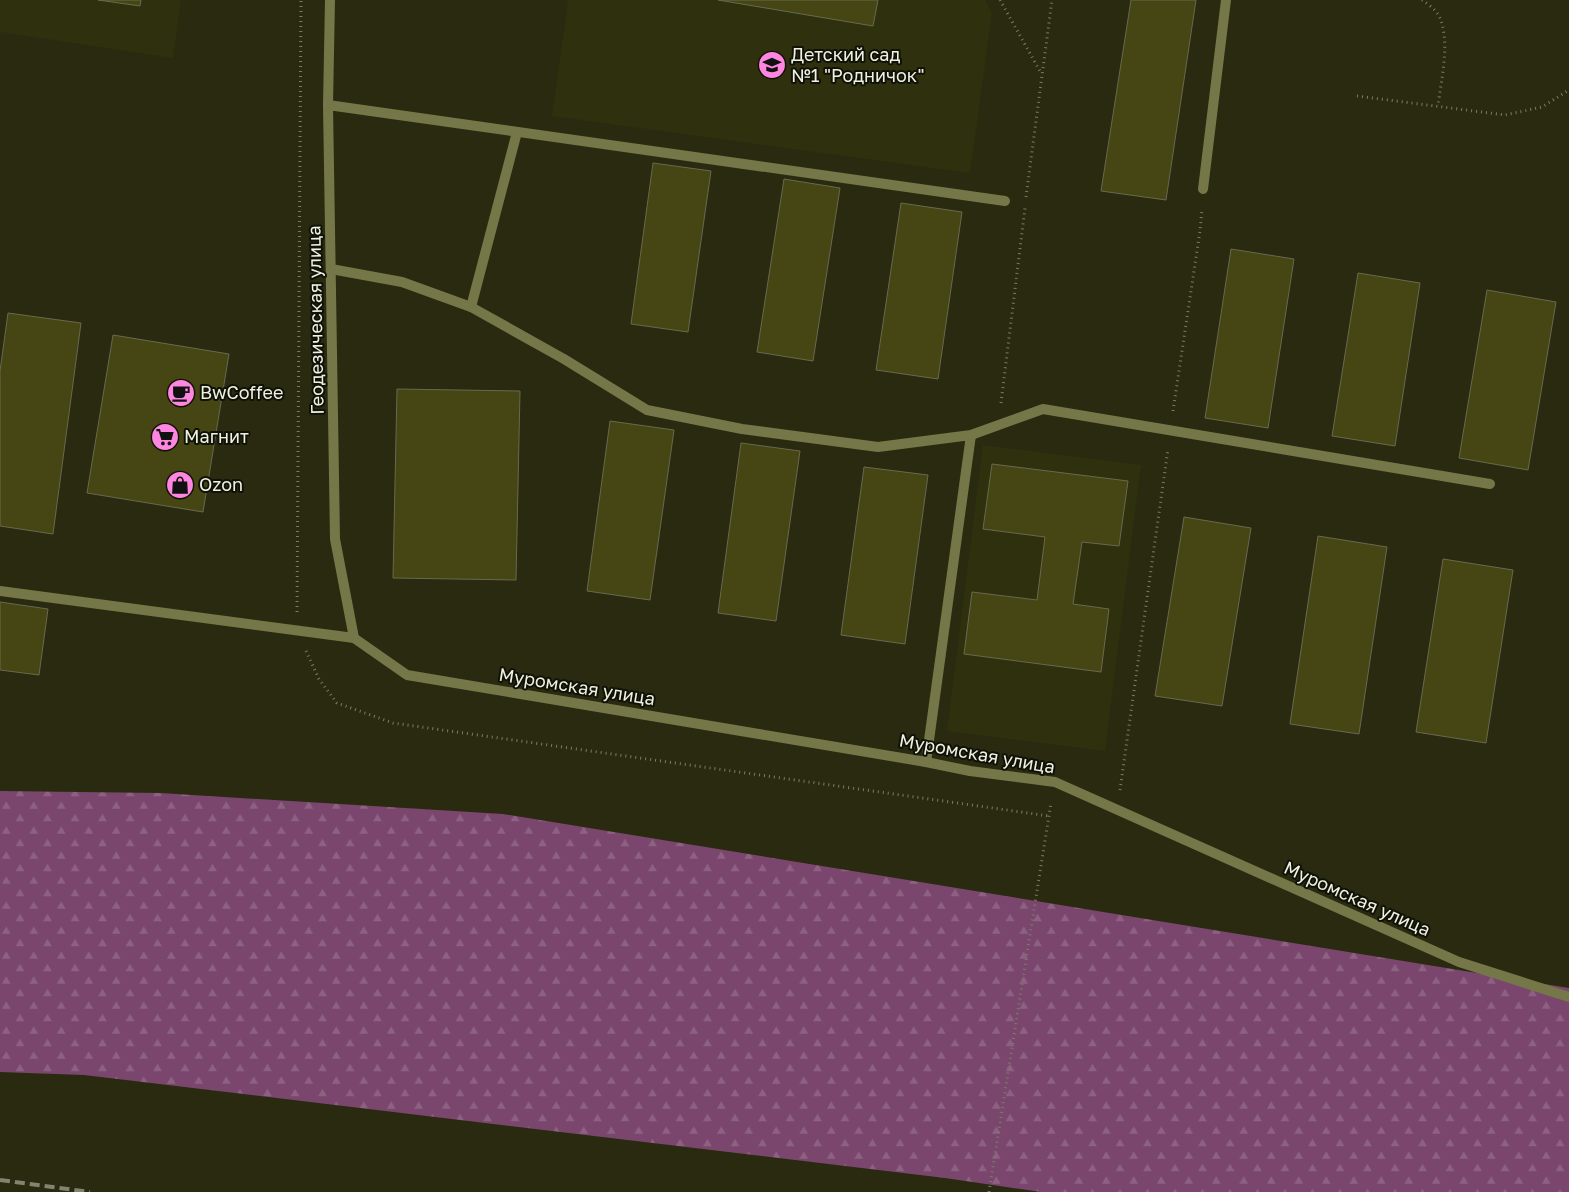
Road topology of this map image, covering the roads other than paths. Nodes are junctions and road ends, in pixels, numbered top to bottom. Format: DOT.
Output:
graph roads {
  1 [pos="330,0"];
  2 [pos="1226,0"];
  3 [pos="328,105"];
  4 [pos="517,132"];
  5 [pos="1203,189"];
  6 [pos="1005,201"];
  7 [pos="331,269"];
  8 [pos="471,307"];
  9 [pos="972,436"];
  10 [pos="1490,484"];
  11 [pos="0,591"];
  12 [pos="354,638"];
  13 [pos="926,762"];
  14 [pos="1569,997"];
  1 -- 3 [label="street, Геодезическая улица"];
  2 -- 5 [label="street"];
  3 -- 4 [label="street"];
  3 -- 7 [label="street, Геодезическая улица"];
  4 -- 6 [label="street"];
  4 -- 8 [label="street"];
  7 -- 8 [label="street"];
  7 -- 12 [label="street, Геодезическая улица"];
  8 -- 9 [label="street"];
  9 -- 10 [label="street"];
  9 -- 13 [label="street"];
  11 -- 12 [label="street"];
  12 -- 13 [label="street, Муромская улица"];
  13 -- 14 [label="street, Муромская улица"];
}
